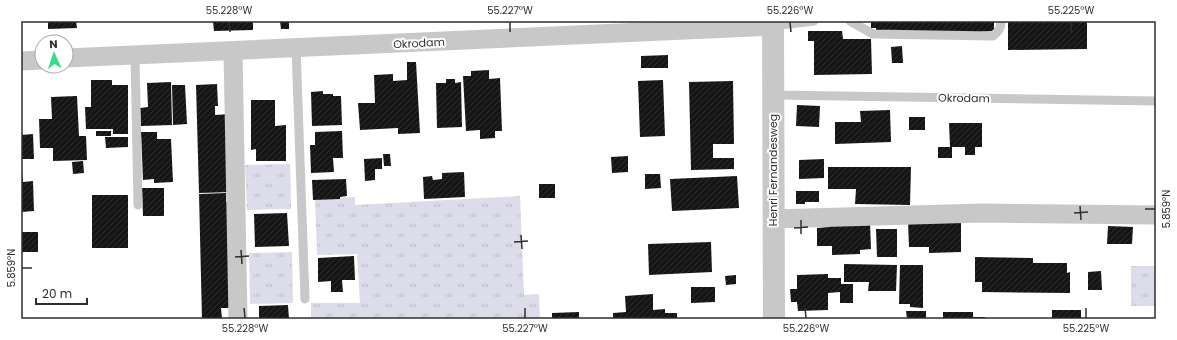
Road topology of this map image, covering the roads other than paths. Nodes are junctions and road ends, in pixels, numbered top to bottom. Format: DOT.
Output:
graph roads {
  1 [pos="814,21"];
  2 [pos="850,21"];
  3 [pos="1001,21"];
  4 [pos="773,23"];
  5 [pos="296,48"];
  6 [pos="233,51"];
  7 [pos="135,55"];
  8 [pos="74,58"];
  9 [pos="21,60"];
  10 [pos="34,60"];
  11 [pos="773,95"];
  12 [pos="1156,101"];
  13 [pos="138,205"];
  14 [pos="1156,215"];
  15 [pos="773,219"];
  16 [pos="305,299"];
  17 [pos="238,319"];
  18 [pos="774,319"];
  1 -- 4 [label="lane"];
  2 -- 3 [label="lane"];
  4 -- 5 [label="street, Okrodam"];
  4 -- 11 [label="street, Henri Fernandesweg"];
  5 -- 6 [label="street, Okrodam"];
  5 -- 16 [label="lane"];
  6 -- 7 [label="street, Okrodam"];
  6 -- 17 [label="street"];
  7 -- 8 [label="street, Okrodam"];
  7 -- 13 [label="lane"];
  9 -- 10 [label="street"];
  11 -- 12 [label="lane, Okrodam"];
  11 -- 15 [label="street, Henri Fernandesweg"];
  14 -- 15 [label="street"];
  15 -- 18 [label="street, Henri Fernandesweg"];
}
